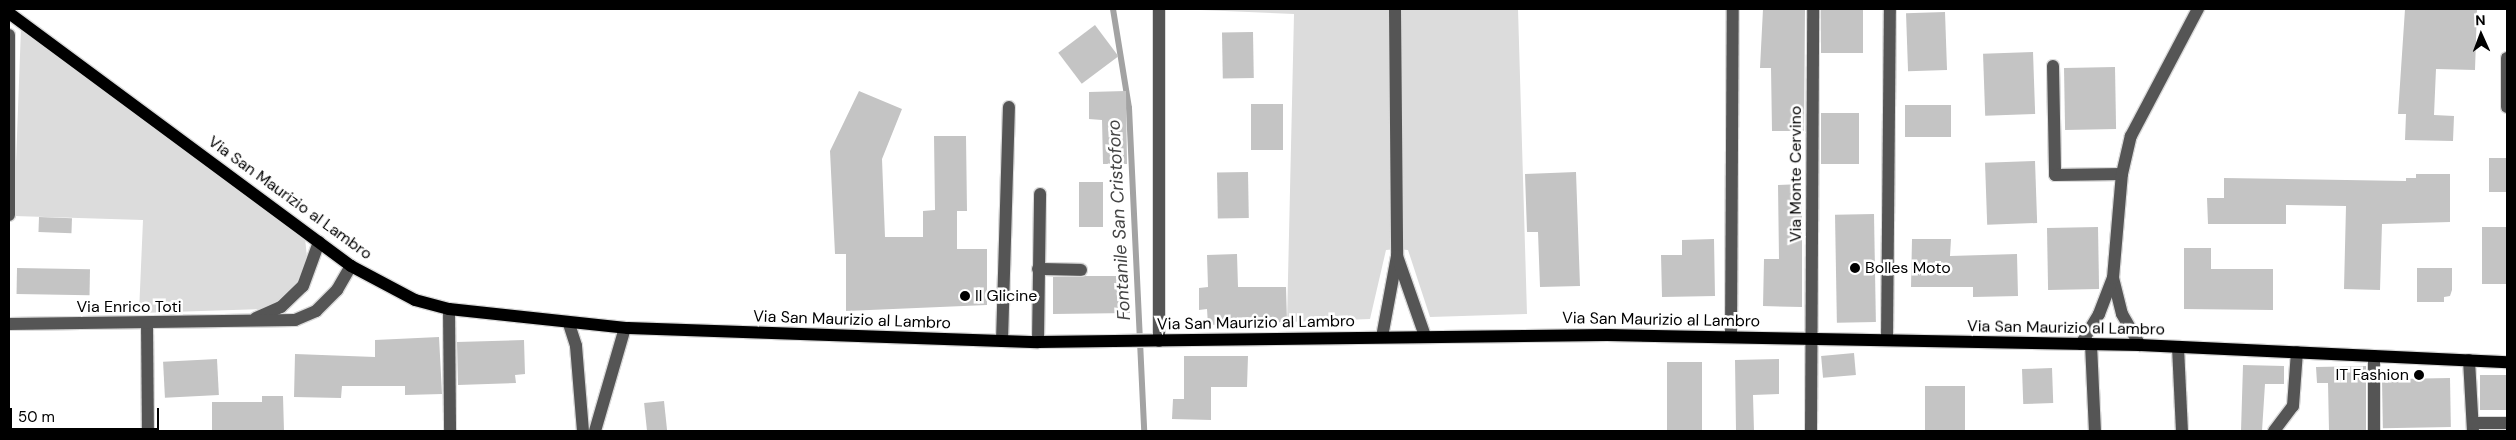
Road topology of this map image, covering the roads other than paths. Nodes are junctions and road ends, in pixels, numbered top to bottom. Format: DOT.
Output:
graph roads {
  1 [pos="1159,9"];
  2 [pos="1395,9"];
  3 [pos="1733,9"];
  4 [pos="1813,9"];
  5 [pos="1890,9"];
  6 [pos="2198,9"];
  7 [pos="13,13"];
  8 [pos="9,35"];
  9 [pos="2507,58"];
  10 [pos="2053,66"];
  11 [pos="1009,107"];
  12 [pos="2507,107"];
  13 [pos="2122,174"];
  14 [pos="1040,194"];
  15 [pos="9,215"];
  16 [pos="318,242"];
  17 [pos="1397,256"];
  18 [pos="351,266"];
  19 [pos="1038,269"];
  20 [pos="1082,270"];
  21 [pos="2113,278"];
  22 [pos="448,310"];
  23 [pos="249,321"];
  24 [pos="148,323"];
  25 [pos="9,324"];
  26 [pos="570,324"];
  27 [pos="625,328"];
  28 [pos="1425,336"];
  29 [pos="1382,337"];
  30 [pos="1731,337"];
  31 [pos="1812,339"];
  32 [pos="1887,340"];
  33 [pos="1002,341"];
  34 [pos="1154,341"];
  35 [pos="1038,342"];
  36 [pos="2086,344"];
  37 [pos="2140,345"];
  38 [pos="2178,347"];
  39 [pos="2297,352"];
  40 [pos="2374,356"];
  41 [pos="2468,360"];
  42 [pos="2507,362"];
  43 [pos="2507,423"];
  44 [pos="2473,427"];
  45 [pos="148,431"];
  46 [pos="450,431"];
  47 [pos="583,431"];
  48 [pos="595,431"];
  49 [pos="1811,431"];
  50 [pos="2095,431"];
  51 [pos="2182,431"];
  52 [pos="2274,431"];
  53 [pos="2374,431"];
  1 -- 34 [label="street"];
  2 -- 17 [label="street"];
  3 -- 30 [label="street"];
  4 -- 31 [label="street, Via Monte Cervino"];
  5 -- 32 [label="street"];
  6 -- 13 [label="street"];
  7 -- 16 [label="main road, Via San Maurizio al Lambro"];
  8 -- 15 [label="street"];
  9 -- 12 [label="street"];
  10 -- 13 [label="street"];
  11 -- 33 [label="street"];
  13 -- 21 [label="street"];
  14 -- 19 [label="street"];
  16 -- 18 [label="main road, Via San Maurizio al Lambro"];
  16 -- 23 [label="street, Via Enrico Toti"];
  17 -- 28 [label="street"];
  17 -- 29 [label="street"];
  18 -- 22 [label="main road, Via San Maurizio al Lambro"];
  18 -- 23 [label="street, Via Enrico Toti"];
  19 -- 20 [label="street"];
  19 -- 35 [label="street"];
  21 -- 36 [label="street"];
  21 -- 37 [label="street"];
  22 -- 26 [label="main road, Via San Maurizio al Lambro"];
  22 -- 46 [label="street"];
  23 -- 24 [label="street, Via Enrico Toti"];
  24 -- 25 [label="street, Via Enrico Toti"];
  24 -- 45 [label="street"];
  26 -- 27 [label="main road, Via San Maurizio al Lambro"];
  26 -- 47 [label="street"];
  27 -- 33 [label="main road, Via San Maurizio al Lambro"];
  27 -- 48 [label="street"];
  28 -- 29 [label="main road, Via San Maurizio al Lambro"];
  28 -- 30 [label="main road, Via San Maurizio al Lambro"];
  29 -- 34 [label="main road, Via San Maurizio al Lambro"];
  30 -- 31 [label="main road, Via San Maurizio al Lambro"];
  31 -- 32 [label="main road, Via San Maurizio al Lambro"];
  31 -- 49 [label="street, Via Monte Cervino"];
  32 -- 36 [label="main road, Via San Maurizio al Lambro"];
  33 -- 35 [label="main road, Via San Maurizio al Lambro"];
  34 -- 35 [label="main road, Via San Maurizio al Lambro"];
  36 -- 37 [label="main road, Via San Maurizio al Lambro"];
  36 -- 50 [label="street"];
  37 -- 38 [label="main road, Via San Maurizio al Lambro"];
  38 -- 39 [label="main road, Via San Maurizio al Lambro"];
  38 -- 51 [label="street"];
  39 -- 40 [label="main road, Via San Maurizio al Lambro"];
  39 -- 52 [label="street"];
  40 -- 41 [label="main road, Via San Maurizio al Lambro"];
  40 -- 53 [label="street"];
  41 -- 42 [label="main road, Via San Maurizio al Lambro"];
  41 -- 44 [label="street"];
  43 -- 44 [label="street"];
}
